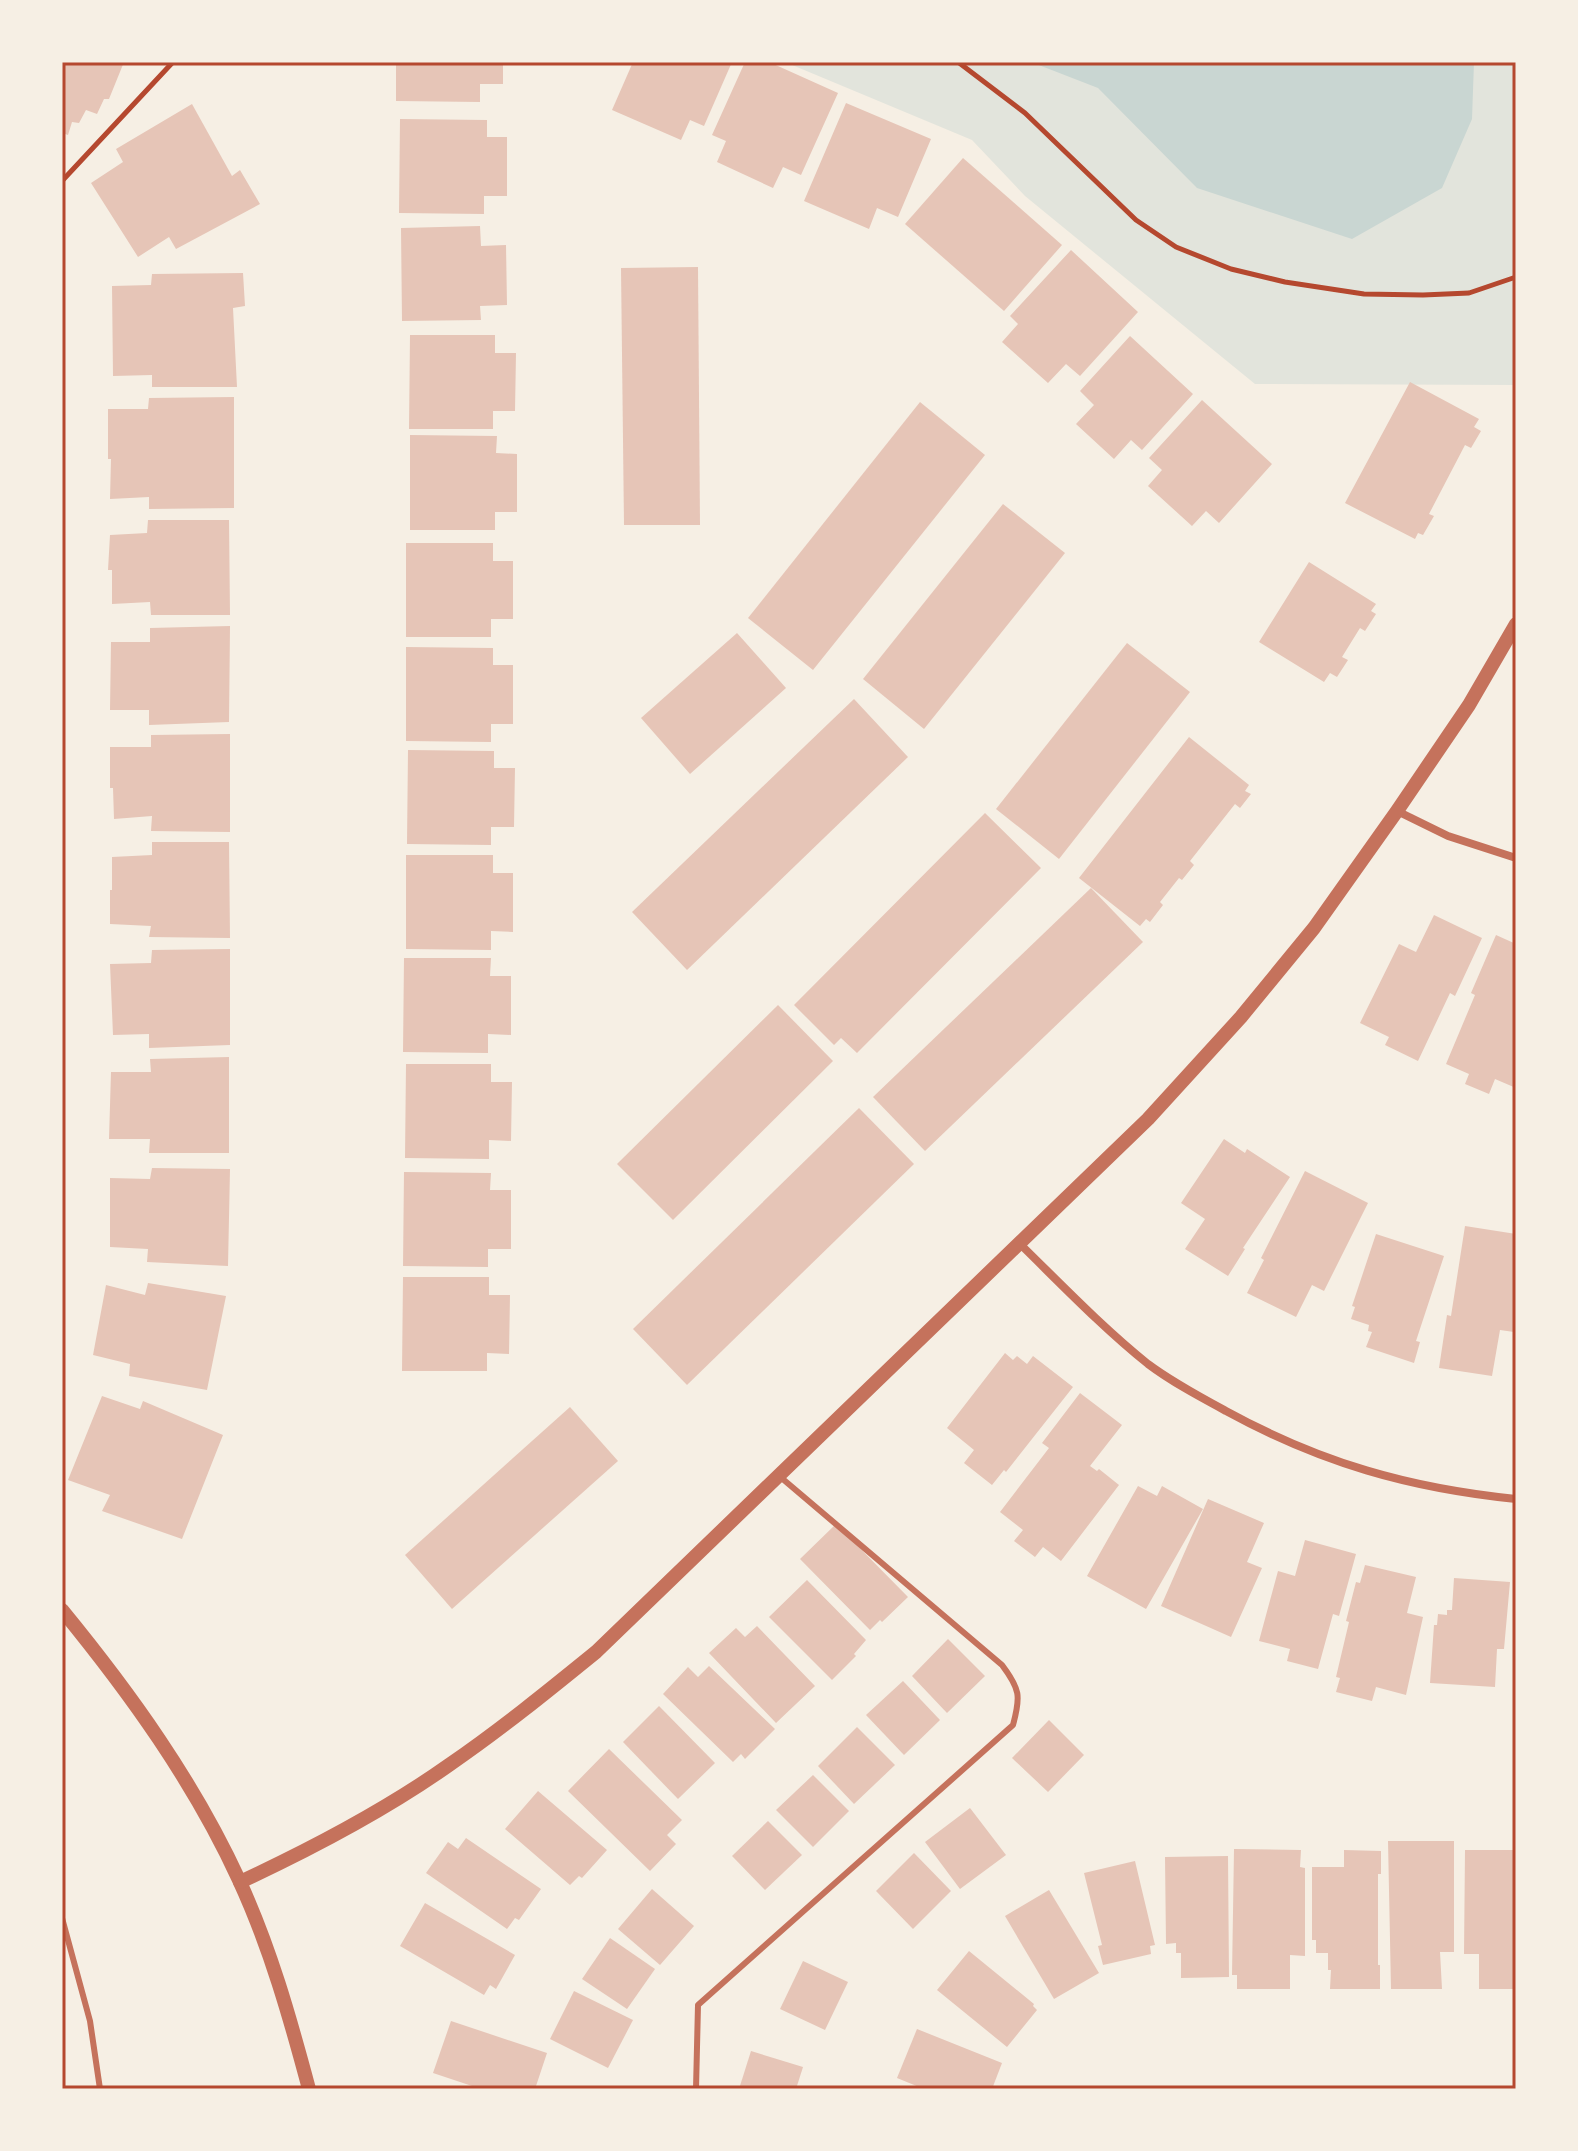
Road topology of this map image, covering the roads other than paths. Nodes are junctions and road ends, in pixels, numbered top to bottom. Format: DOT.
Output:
graph roads {
  1 [pos="1516,624"];
  2 [pos="1397,811"];
  3 [pos="1516,858"];
  4 [pos="1019,1243"];
  5 [pos="778,1475"];
  6 [pos="1516,1499"];
  7 [pos="62,1610"];
  8 [pos="240,1882"];
  9 [pos="62,1918"];
  10 [pos="100,2089"];
  11 [pos="309,2089"];
  12 [pos="696,2089"];
  1 -- 2 [label="street"];
  2 -- 3 [label="street"];
  2 -- 4 [label="street"];
  4 -- 5 [label="street"];
  4 -- 6 [label="street"];
  5 -- 8 [label="street"];
  5 -- 12 [label="lane"];
  7 -- 8 [label="street"];
  8 -- 11 [label="street"];
  9 -- 10 [label="lane"];
}
